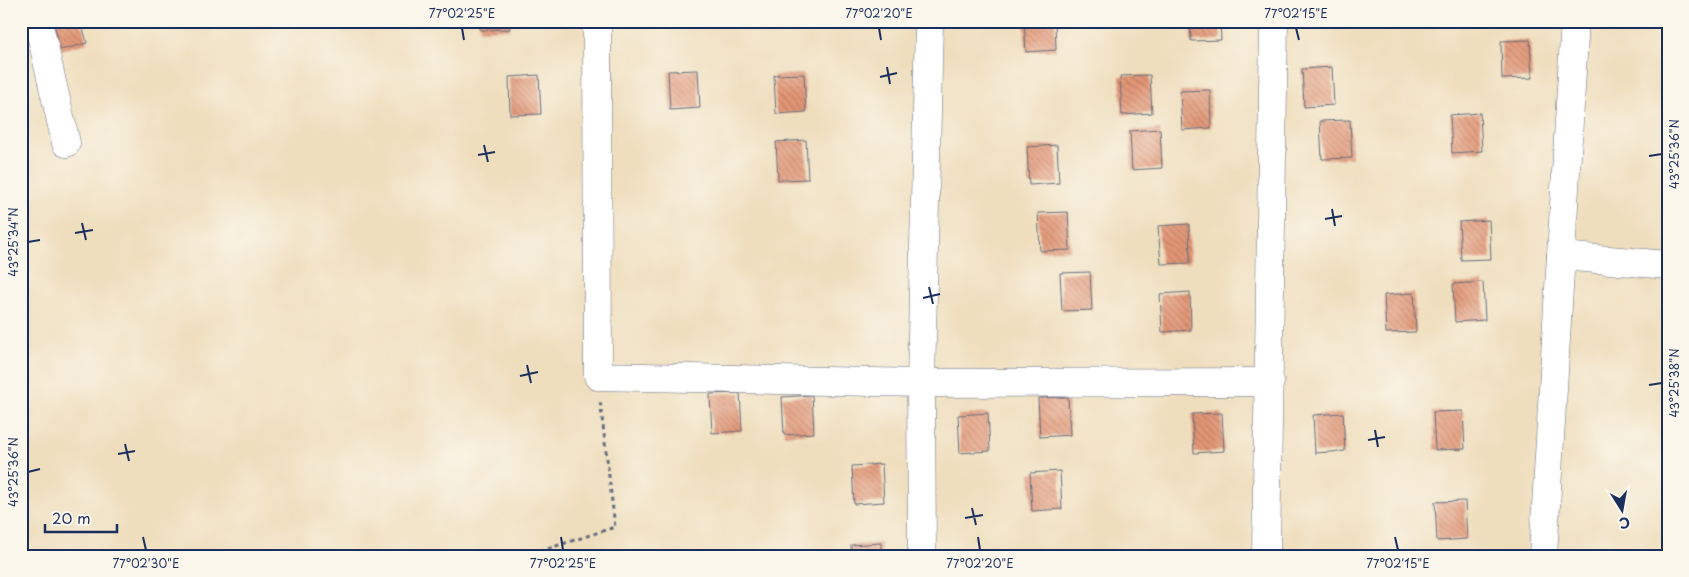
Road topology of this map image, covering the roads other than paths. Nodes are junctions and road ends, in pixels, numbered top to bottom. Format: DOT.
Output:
graph roads {
  1 [pos="38,21"];
  2 [pos="597,21"];
  3 [pos="929,21"];
  4 [pos="1274,21"];
  5 [pos="1575,21"];
  6 [pos="66,143"];
  7 [pos="1561,256"];
  8 [pos="1668,265"];
  9 [pos="1270,382"];
  10 [pos="921,383"];
  11 [pos="922,556"];
  12 [pos="1266,556"];
  13 [pos="1543,556"];
  1 -- 6 [label="street"];
  2 -- 10 [label="street"];
  3 -- 10 [label="street"];
  4 -- 9 [label="street"];
  5 -- 7 [label="street"];
  7 -- 8 [label="street"];
  7 -- 13 [label="street"];
  9 -- 10 [label="street"];
  9 -- 12 [label="street"];
  10 -- 11 [label="street"];
}
